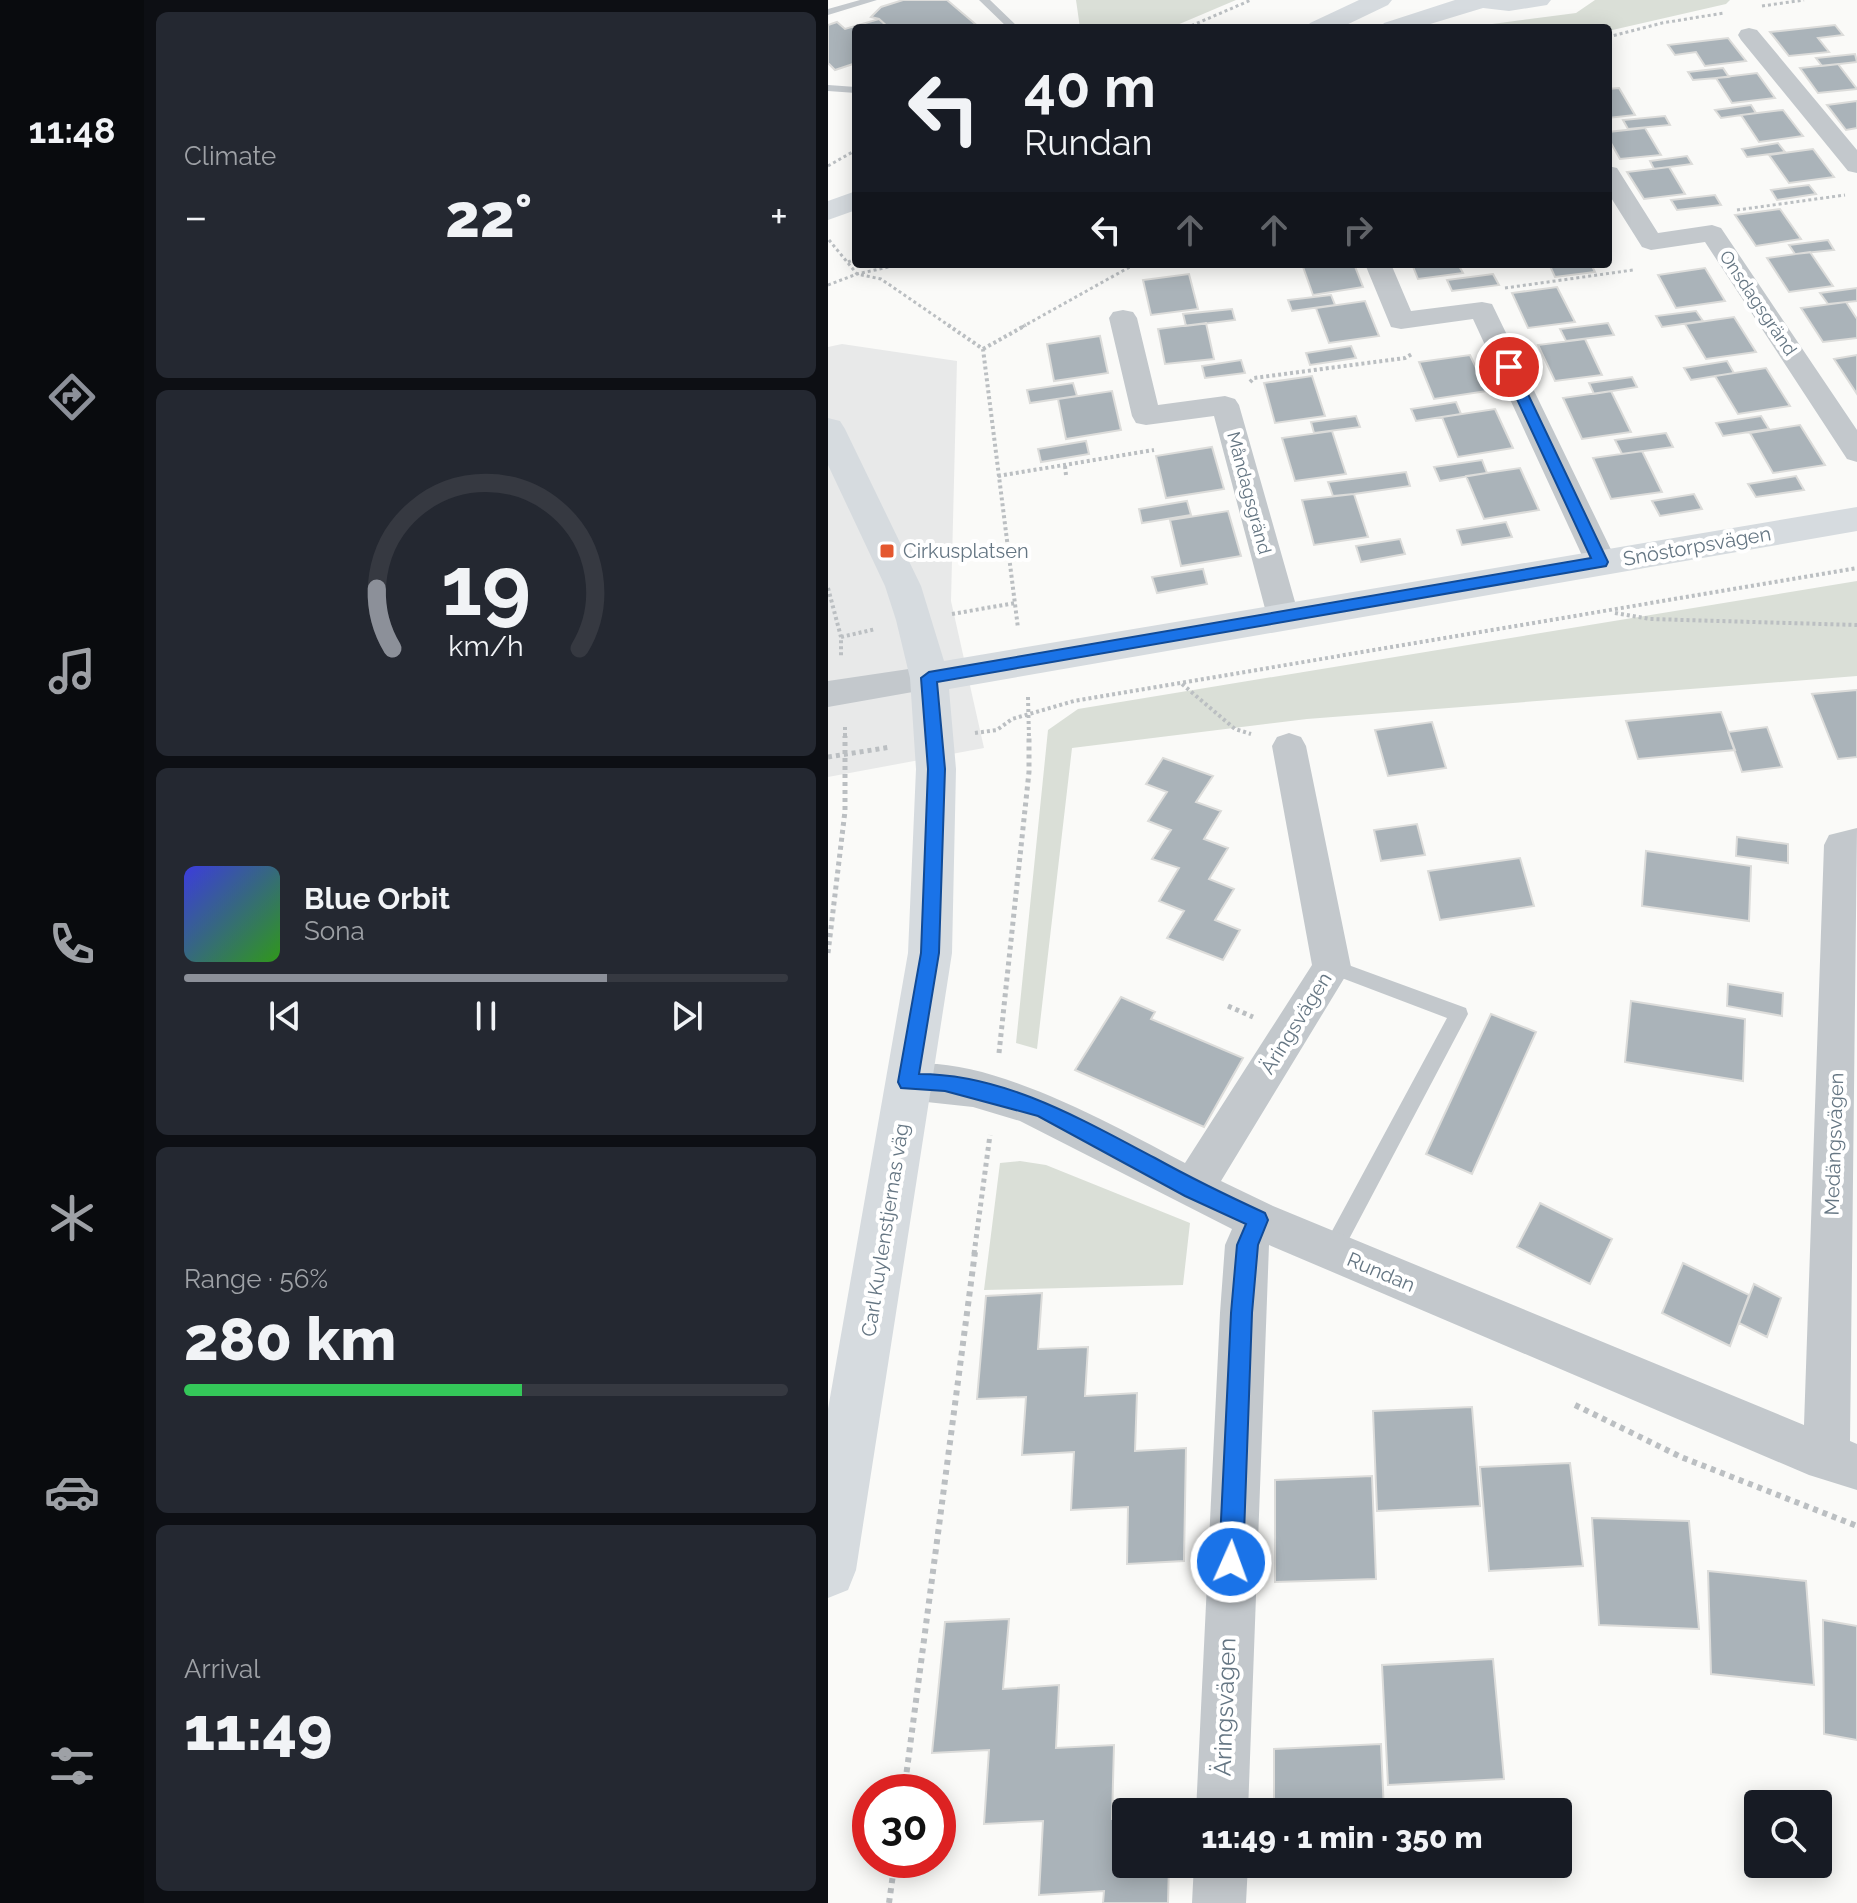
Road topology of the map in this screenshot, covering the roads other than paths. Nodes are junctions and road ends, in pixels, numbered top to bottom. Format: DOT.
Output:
graph roads {
  1 [pos="872,0"];
  2 [pos="984,0"];
  3 [pos="1379,0"];
  4 [pos="1538,0"];
  5 [pos="1479,1"];
  6 [pos="828,12"];
  7 [pos="1010,24"];
  8 [pos="1328,24"];
  9 [pos="1404,24"];
  10 [pos="1749,35"];
  11 [pos="828,88"];
  12 [pos="852,90"];
  13 [pos="1857,166"];
  14 [pos="1612,179"];
  15 [pos="852,202"];
  16 [pos="828,211"];
  17 [pos="1380,268"];
  18 [pos="1123,318"];
  19 [pos="828,429"];
  20 [pos="1857,452"];
  21 [pos="1857,519"];
  22 [pos="1601,562"];
  23 [pos="1283,616"];
  24 [pos="929,678"];
  25 [pos="828,694"];
  26 [pos="1289,746"];
  27 [pos="1857,843"];
  28 [pos="1332,967"];
  29 [pos="908,1082"];
  30 [pos="1192,1189"];
  31 [pos="1258,1220"];
  32 [pos="1332,1251"];
  33 [pos="1841,1462"];
  34 [pos="828,1570"];
  35 [pos="1223,1798"];
  36 [pos="1220,1878"];
  37 [pos="1219,1903"];
  1 -- 6 [label="lane"];
  2 -- 7 [label="lane"];
  3 -- 8 [label="main road"];
  4 -- 5 [label="main road"];
  5 -- 9 [label="main road"];
  10 -- 13 [label="street"];
  11 -- 12 [label="lane"];
  14 -- 20 [label="street, Onsdagsgränd"];
  15 -- 16 [label="main road"];
  17 -- 22 [label="street"];
  18 -- 23 [label="street, Måndagsgränd"];
  19 -- 24 [label="main road, Carl Kuylenstjernas väg"];
  21 -- 22 [label="main road, Snöstorpsvägen"];
  22 -- 23 [label="main road, Snöstorpsvägen"];
  23 -- 24 [label="main road, Snöstorpsvägen"];
  24 -- 25 [label="street, Snöstorpsvägen"];
  24 -- 29 [label="main road, Carl Kuylenstjernas väg"];
  26 -- 28 [label="street, Äringsvägen"];
  27 -- 33 [label="street, Medängsvägen"];
  28 -- 30 [label="street, Äringsvägen"];
  28 -- 32 [label="lane"];
  29 -- 30 [label="street, Rundan"];
  29 -- 34 [label="main road, Carl Kuylenstjernas väg"];
  30 -- 31 [label="street, Rundan"];
  31 -- 32 [label="street, Rundan"];
  31 -- 35 [label="street, Äringsvägen"];
  32 -- 33 [label="street, Rundan"];
  36 -- 37 [label="street"];
}
